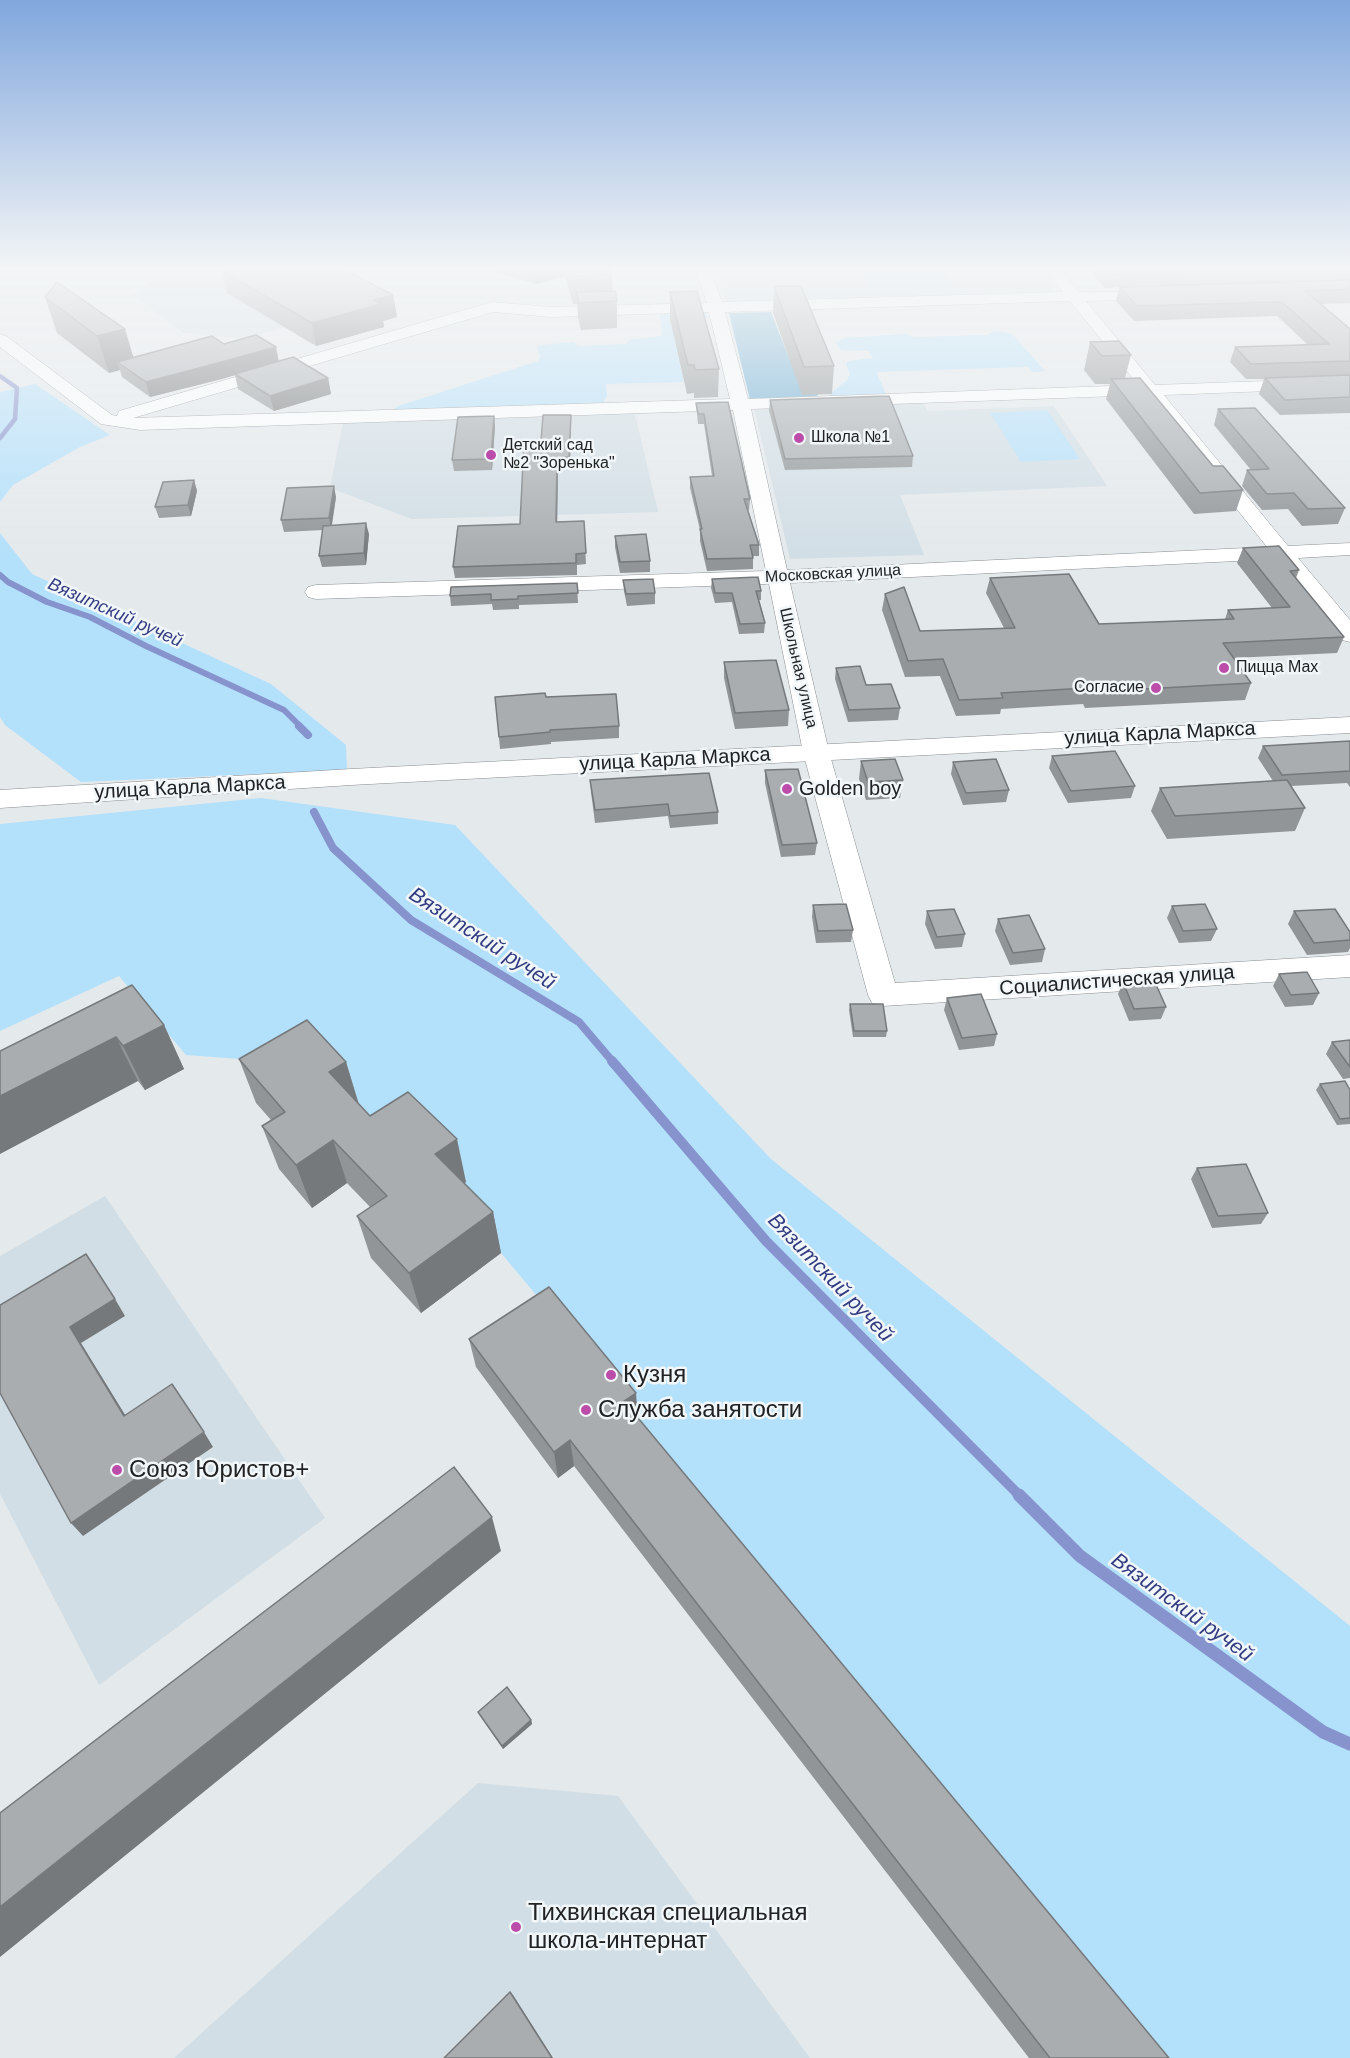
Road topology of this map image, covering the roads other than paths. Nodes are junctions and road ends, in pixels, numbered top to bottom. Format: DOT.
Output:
graph roads {
  1 [pos="35,366"];
  2 [pos="290,366"];
  3 [pos="731,366"];
  4 [pos="1132,366"];
  5 [pos="1350,383"];
  6 [pos="1154,392"];
  7 [pos="741,406"];
  8 [pos="106,420"];
  9 [pos="1350,549"];
  10 [pos="1282,552"];
  11 [pos="777,576"];
  12 [pos="316,592"];
  13 [pos="1350,635"];
  14 [pos="1350,725"];
  15 [pos="816,752"];
  16 [pos="0,799"];
  17 [pos="1350,966"];
  18 [pos="884,995"];
  1 -- 8 [label="street"];
  2 -- 8 [label="street"];
  3 -- 7 [label="street, Школьная улица"];
  4 -- 6 [label="street"];
  5 -- 6 [label="street"];
  6 -- 7 [label="street"];
  6 -- 10 [label="street"];
  7 -- 8 [label="street"];
  7 -- 11 [label="street, Школьная улица"];
  9 -- 10 [label="street, Московская улица"];
  10 -- 11 [label="street, Московская улица"];
  10 -- 13 [label="street"];
  11 -- 12 [label="street, Московская улица"];
  11 -- 15 [label="street, Школьная улица"];
  14 -- 15 [label="main road, улица Карла Маркса"];
  15 -- 16 [label="main road, улица Карла Маркса"];
  15 -- 18 [label="street, Школьная улица"];
  17 -- 18 [label="street, Социалистическая улица"];
}
